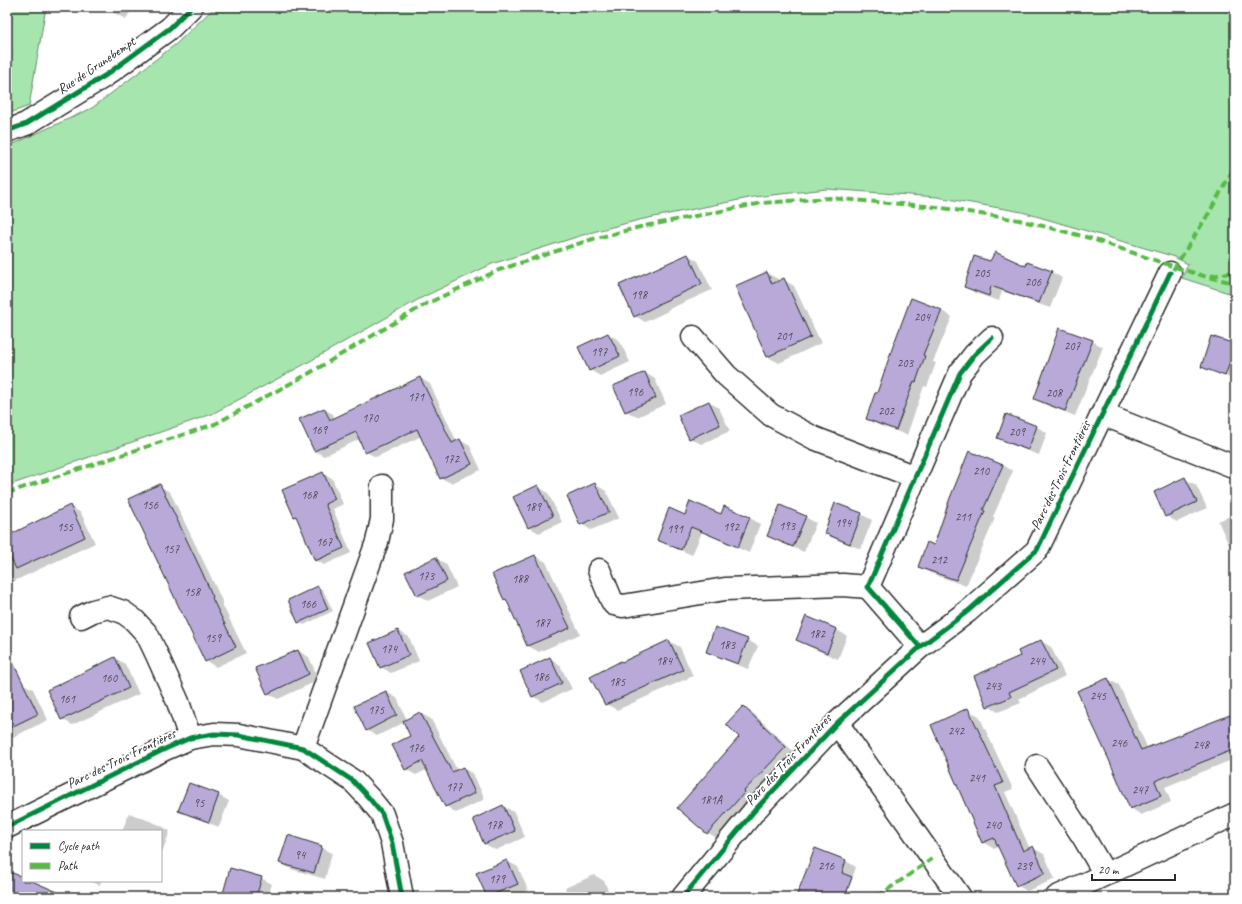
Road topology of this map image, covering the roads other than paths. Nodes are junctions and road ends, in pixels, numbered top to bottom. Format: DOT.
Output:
graph roads {
  1 [pos="191,7"];
  2 [pos="7,131"];
  3 [pos="1170,273"];
  4 [pos="693,337"];
  5 [pos="992,338"];
  6 [pos="1102,414"];
  7 [pos="1235,467"];
  8 [pos="915,477"];
  9 [pos="382,486"];
  10 [pos="599,570"];
  11 [pos="868,587"];
  12 [pos="81,617"];
  13 [pos="920,646"];
  14 [pos="837,723"];
  15 [pos="190,738"];
  16 [pos="303,748"];
  17 [pos="1037,766"];
  18 [pos="1235,814"];
  19 [pos="7,827"];
  20 [pos="1105,874"];
  21 [pos="401,897"];
  22 [pos="683,897"];
  23 [pos="960,897"];
  24 [pos="1057,897"];
  1 -- 2 [label="street, Rue de Grunebempt"];
  3 -- 6 [label="street, Parc des Trois Frontières"];
  4 -- 8 [label="street"];
  5 -- 8 [label="street"];
  6 -- 7 [label="street, Parc des Trois Frontières"];
  6 -- 13 [label="street, Parc des Trois Frontières"];
  8 -- 11 [label="street"];
  9 -- 16 [label="street"];
  10 -- 11 [label="street"];
  11 -- 13 [label="street"];
  12 -- 15 [label="street, Parc des Trois Frontières"];
  13 -- 14 [label="street, Parc des Trois Frontières"];
  14 -- 22 [label="street, Parc des Trois Frontières"];
  14 -- 23 [label="street, Parc des Trois Frontières"];
  15 -- 16 [label="street, Parc des Trois Frontières"];
  15 -- 19 [label="street, Parc des Trois Frontières"];
  16 -- 21 [label="street, Parc des Trois Frontières"];
  17 -- 20 [label="street"];
  18 -- 20 [label="street"];
  20 -- 24 [label="street"];
}
